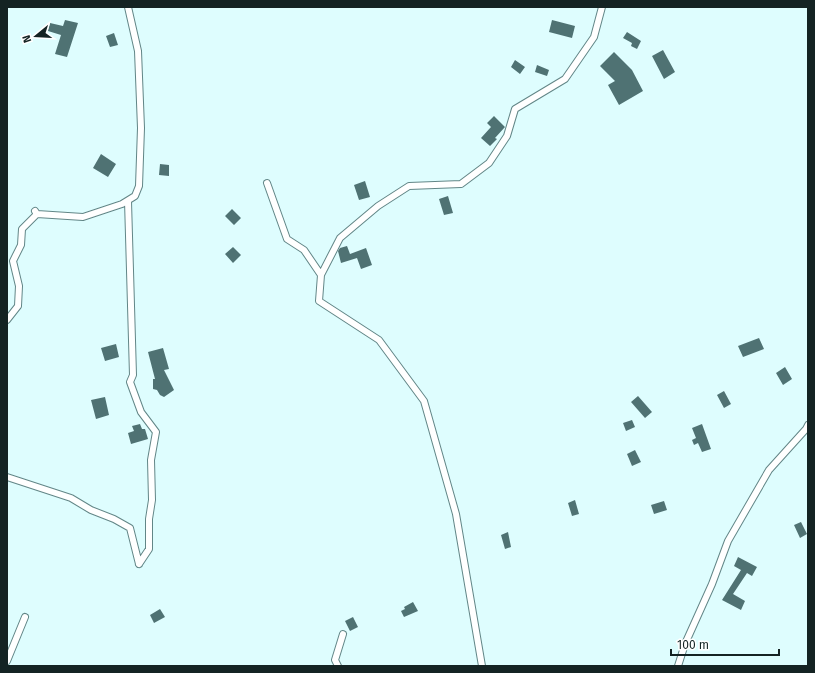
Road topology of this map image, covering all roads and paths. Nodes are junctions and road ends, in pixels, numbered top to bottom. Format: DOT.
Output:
graph roads {
  1 [pos="128,7"];
  2 [pos="602,7"];
  3 [pos="268,183"];
  4 [pos="128,200"];
  5 [pos="321,275"];
  6 [pos="7,320"];
  7 [pos="808,425"];
  8 [pos="7,477"];
  9 [pos="25,617"];
  10 [pos="343,634"];
  11 [pos="7,661"];
  12 [pos="338,666"];
  13 [pos="482,666"];
  14 [pos="678,666"];
  1 -- 4 [label="street"];
  2 -- 5 [label="street"];
  3 -- 5 [label="street"];
  4 -- 6 [label="street"];
  4 -- 8 [label="street"];
  5 -- 13 [label="street"];
  7 -- 14 [label="street"];
  9 -- 11 [label="street"];
  10 -- 12 [label="street"];
}
